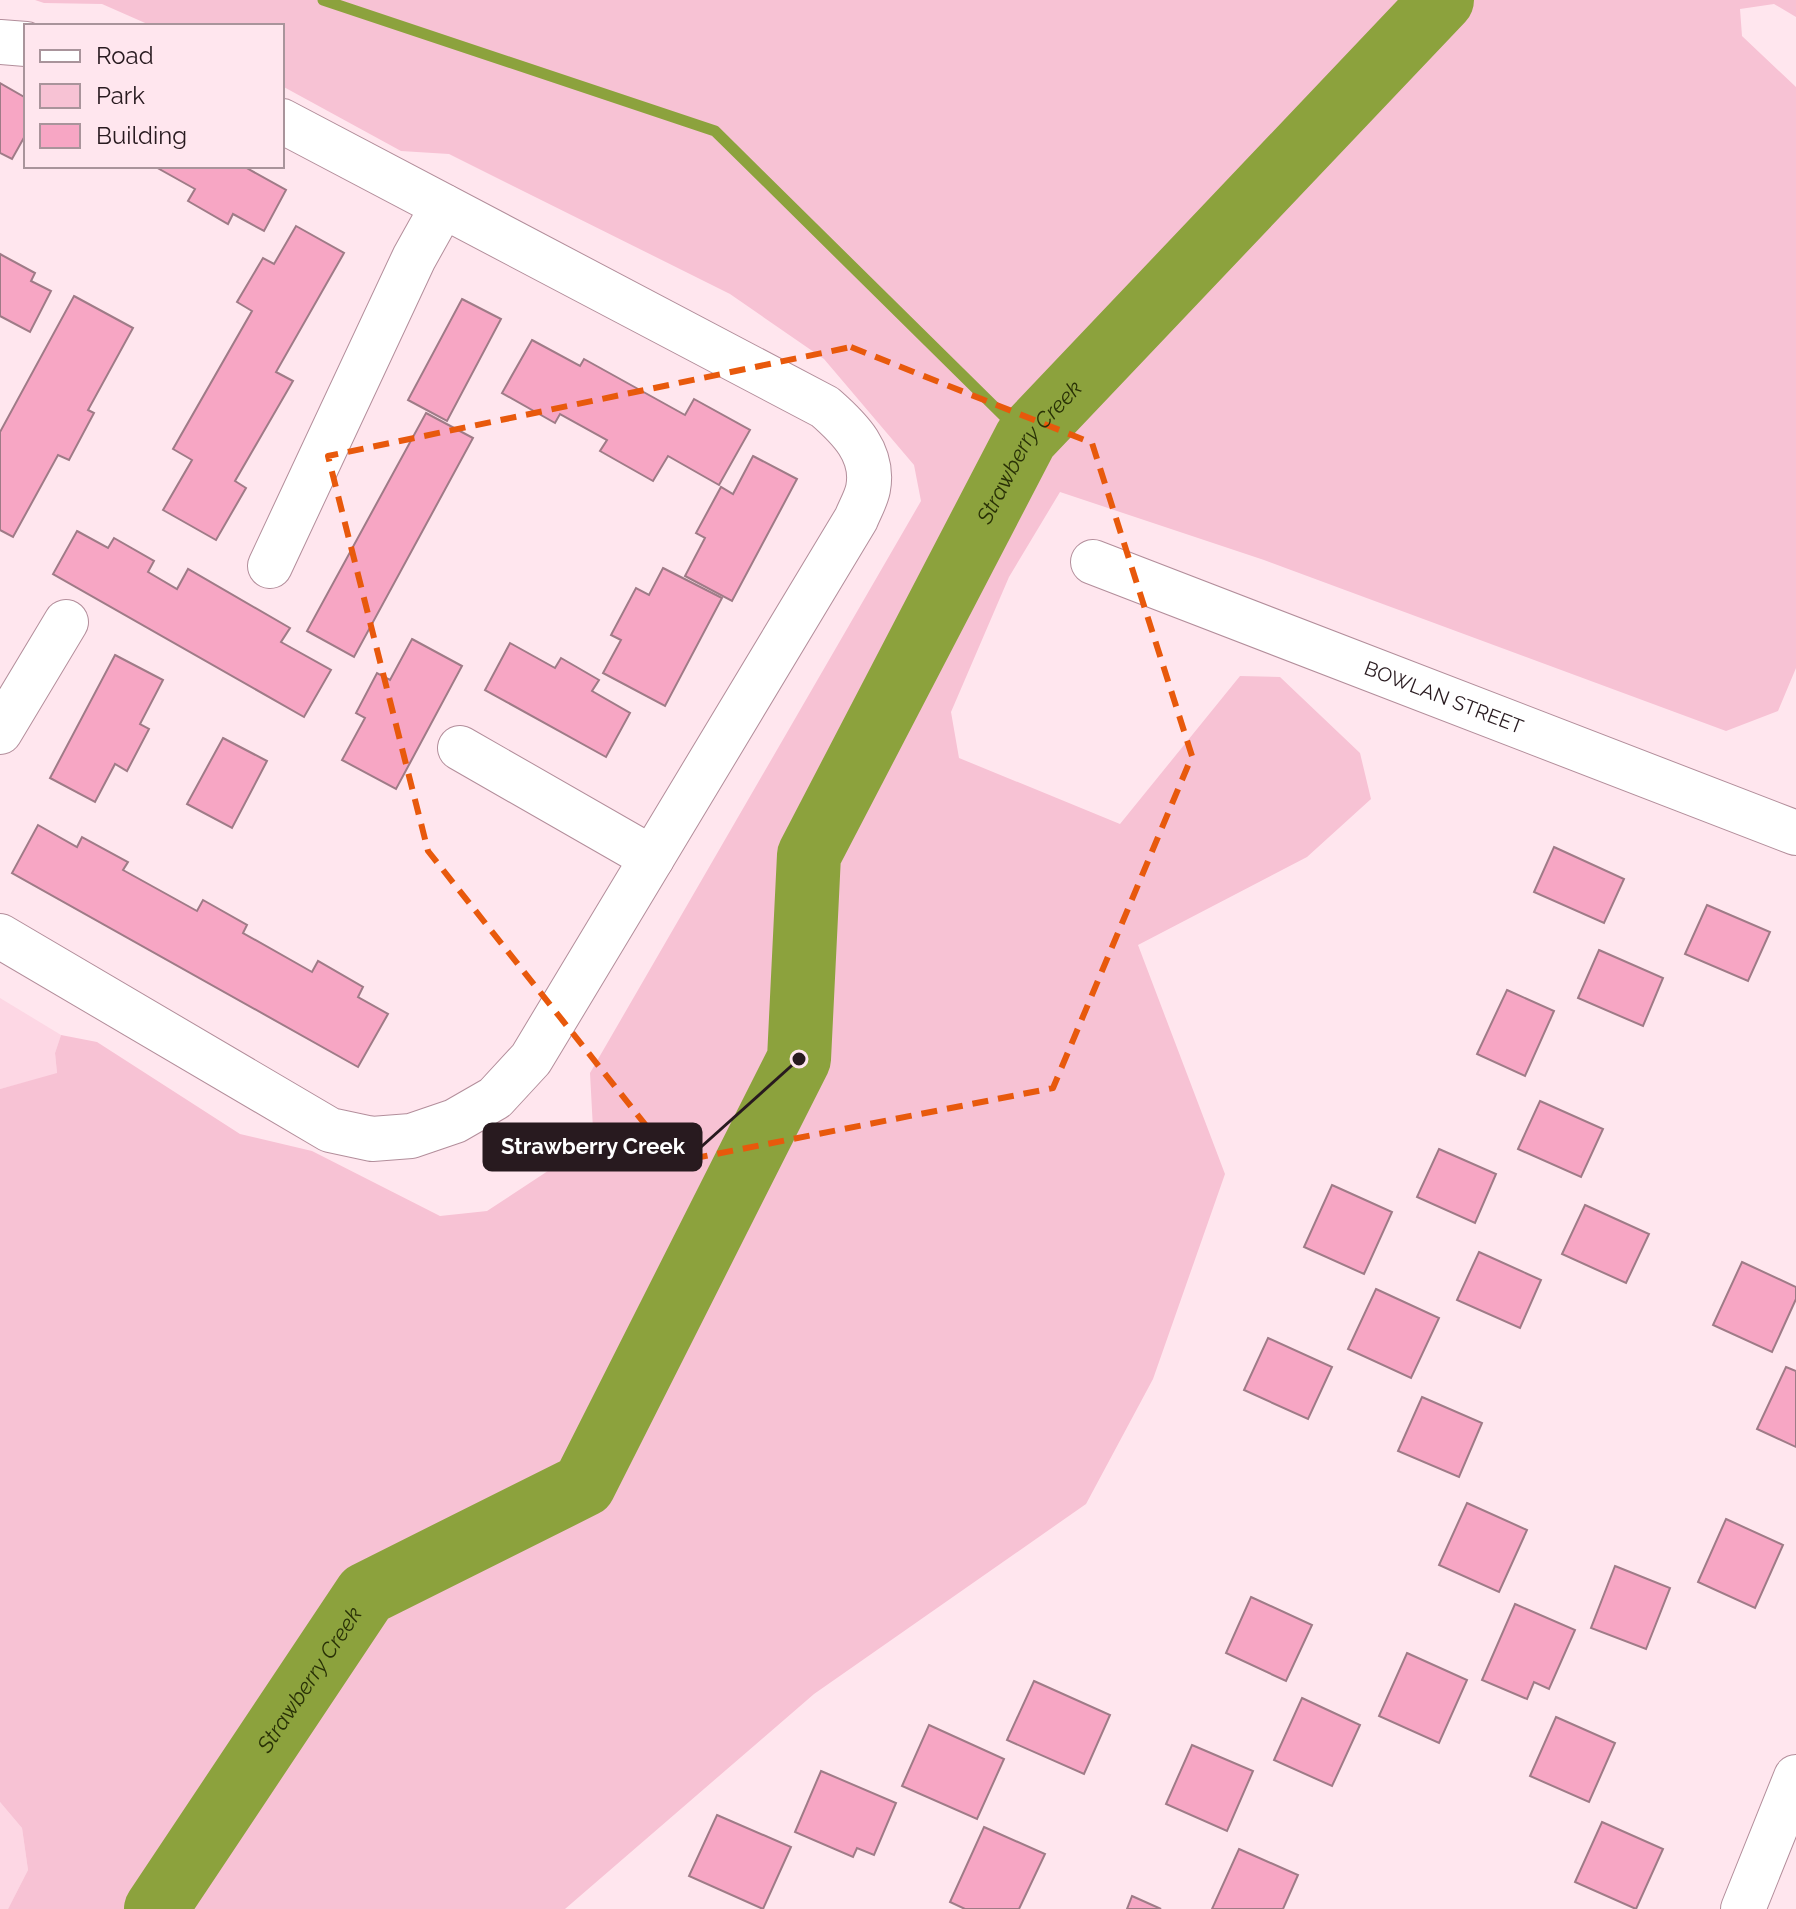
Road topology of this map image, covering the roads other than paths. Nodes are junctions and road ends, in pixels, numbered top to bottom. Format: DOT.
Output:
graph roads {
  1 [pos="0,42"];
  2 [pos="24,44"];
  3 [pos="284,122"];
  4 [pos="443,206"];
  5 [pos="1093,562"];
  6 [pos="270,566"];
  7 [pos="66,622"];
  8 [pos="0,732"];
  9 [pos="460,748"];
  10 [pos="1796,833"];
  11 [pos="652,858"];
  12 [pos="0,936"];
  13 [pos="1796,1777"];
  14 [pos="1743,1909"];
  1 -- 2 [label="street"];
  3 -- 4 [label="street"];
  4 -- 6 [label="street"];
  4 -- 11 [label="street"];
  5 -- 10 [label="street, BOWLAN STREET"];
  7 -- 8 [label="street"];
  9 -- 11 [label="street"];
  11 -- 12 [label="street"];
  13 -- 14 [label="street"];
}
